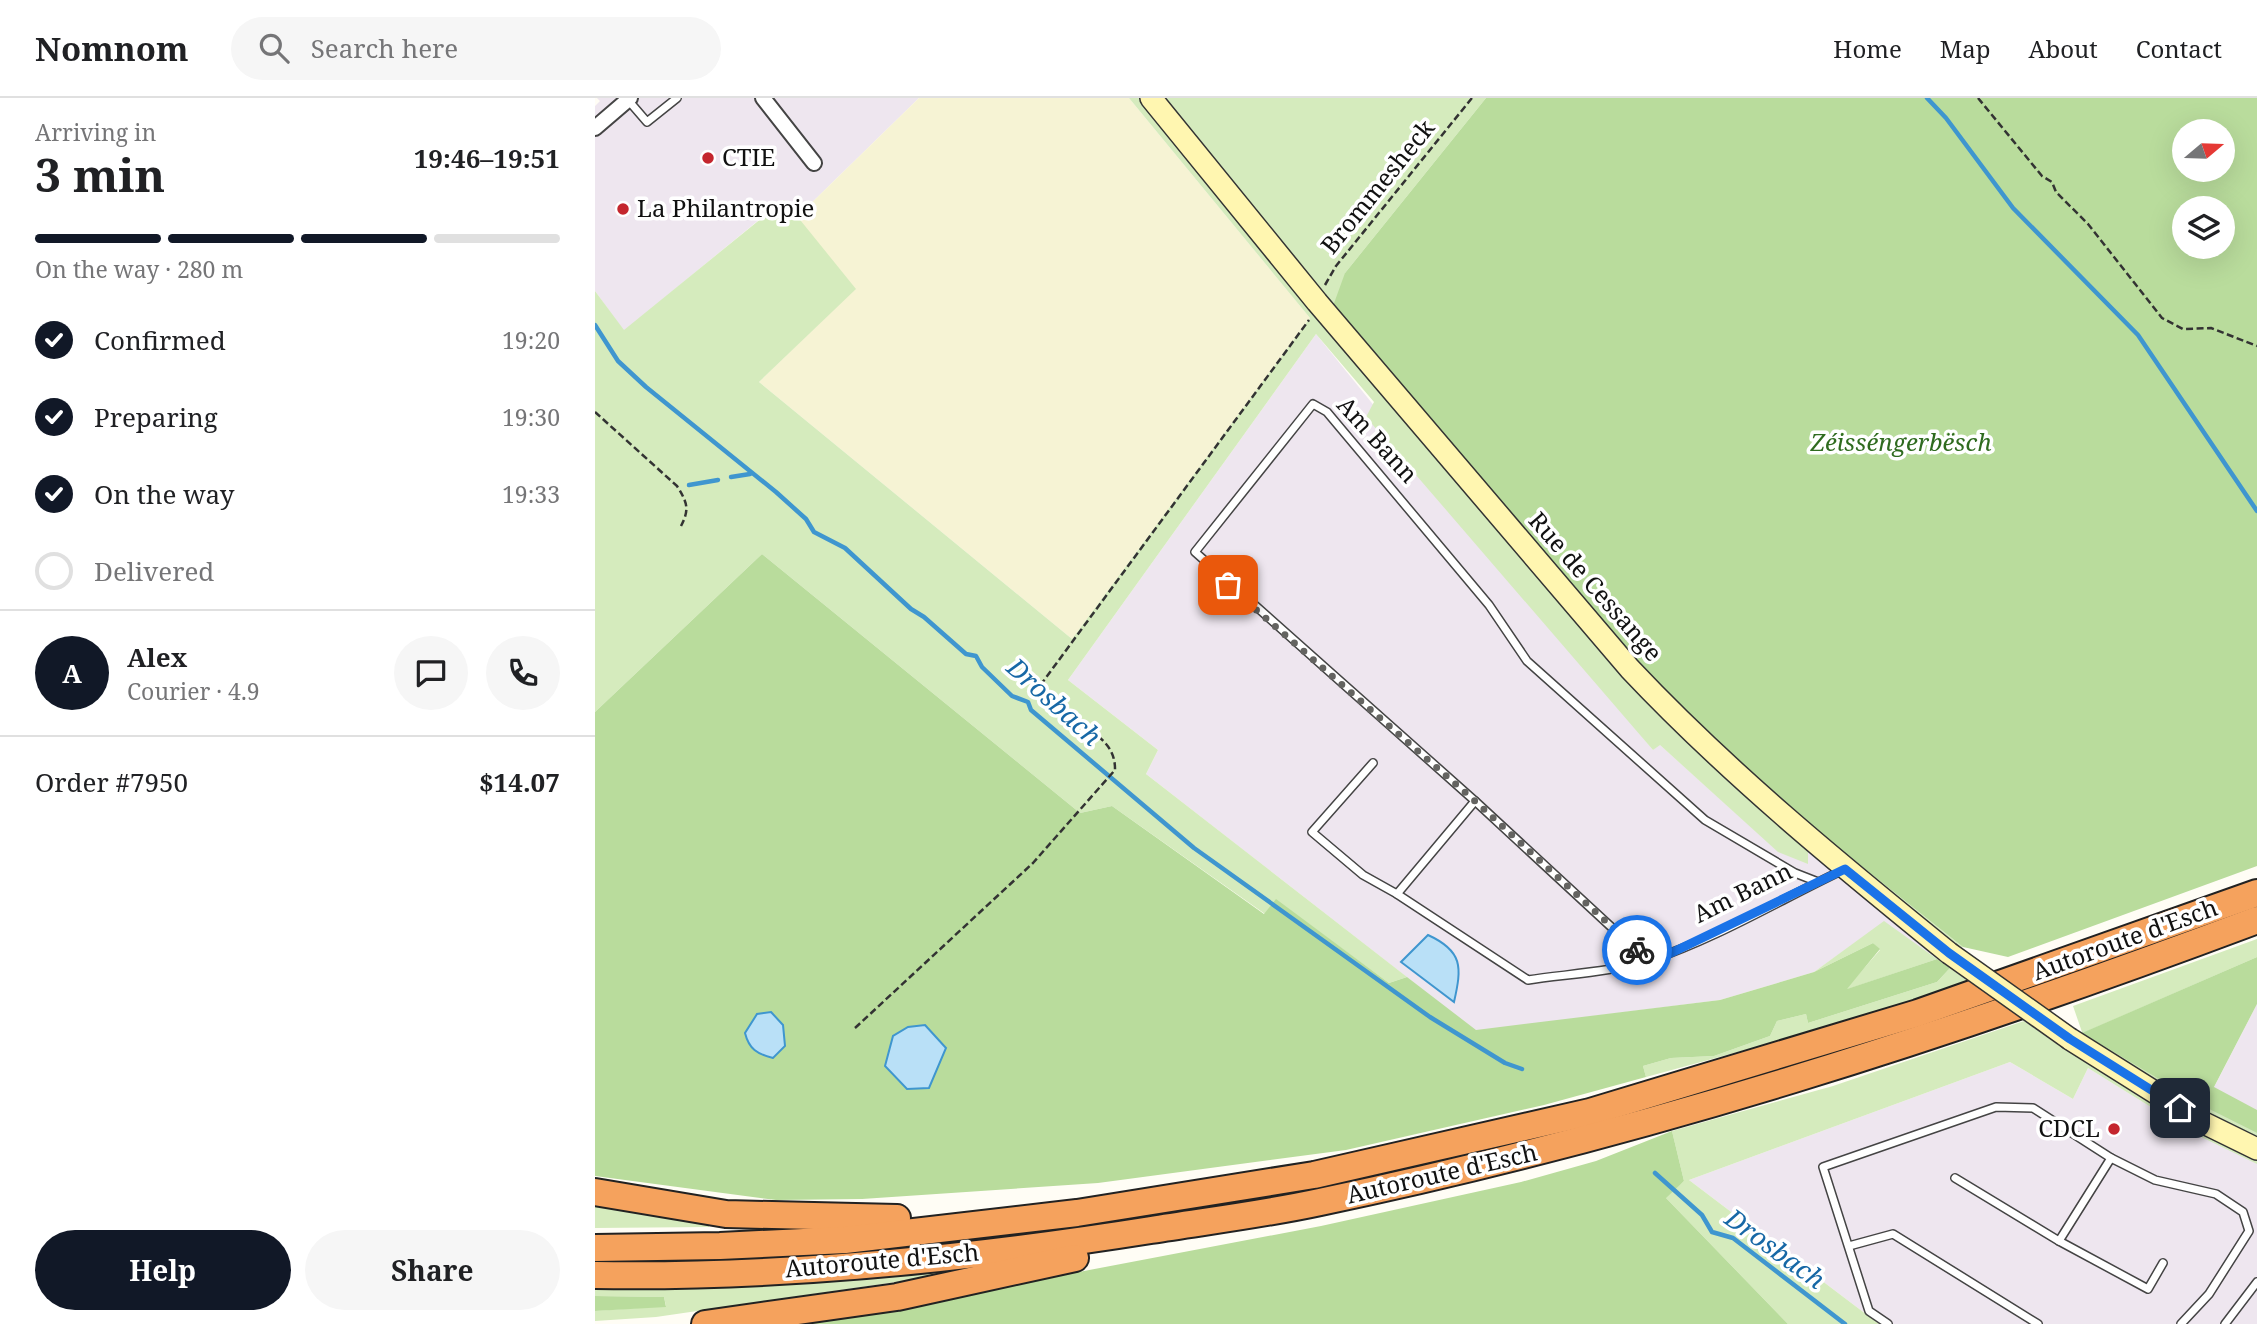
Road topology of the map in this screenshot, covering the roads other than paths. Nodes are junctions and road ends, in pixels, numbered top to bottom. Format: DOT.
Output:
graph roads {
  1 [pos="677,98"];
  2 [pos="763,98"];
  3 [pos="1151,98"];
  4 [pos="629,99"];
  5 [pos="595,128"];
  6 [pos="814,163"];
  7 [pos="1373,763"];
  8 [pos="1475,801"];
  9 [pos="1845,869"];
  10 [pos="1818,882"];
  11 [pos="2257,893"];
  12 [pos="1398,894"];
  13 [pos="2257,920"];
  14 [pos="1648,961"];
  15 [pos="1598,1136"];
  16 [pos="2257,1149"];
  17 [pos="2111,1158"];
  18 [pos="1955,1178"];
  19 [pos="595,1192"];
  20 [pos="1077,1213"];
  21 [pos="2059,1241"];
  22 [pos="1849,1246"];
  23 [pos="595,1248"];
  24 [pos="2163,1263"];
  25 [pos="595,1275"];
  26 [pos="2257,1282"];
  27 [pos="705,1324"];
  28 [pos="1888,1324"];
  29 [pos="2038,1324"];
  30 [pos="2181,1324"];
  31 [pos="2225,1324"];
  1 -- 4 [label="lane"];
  2 -- 6 [label="street"];
  3 -- 9 [label="main road, Rue de Cessange"];
  4 -- 5 [label="street"];
  7 -- 12 [label="lane, Am Bann"];
  8 -- 10 [label="lane, Am Bann"];
  8 -- 12 [label="lane"];
  8 -- 14 [label="lane, Am Bann"];
  9 -- 10 [label="lane, Am Bann"];
  9 -- 16 [label="main road, Rue de Cessange, bridge"];
  10 -- 14 [label="lane, Am Bann"];
  11 -- 20 [label="highway, Autoroute d'Esch"];
  12 -- 14 [label="lane, Am Bann"];
  13 -- 15 [label="highway, Autoroute d'Esch"];
  15 -- 25 [label="highway, Autoroute d'Esch"];
  15 -- 27 [label="highway"];
  17 -- 21 [label="lane"];
  17 -- 22 [label="lane"];
  17 -- 30 [label="lane"];
  18 -- 21 [label="lane"];
  19 -- 20 [label="highway"];
  20 -- 23 [label="highway, Autoroute d'Esch"];
  21 -- 24 [label="lane"];
  22 -- 28 [label="lane"];
  22 -- 29 [label="lane"];
  26 -- 31 [label="lane"];
}
